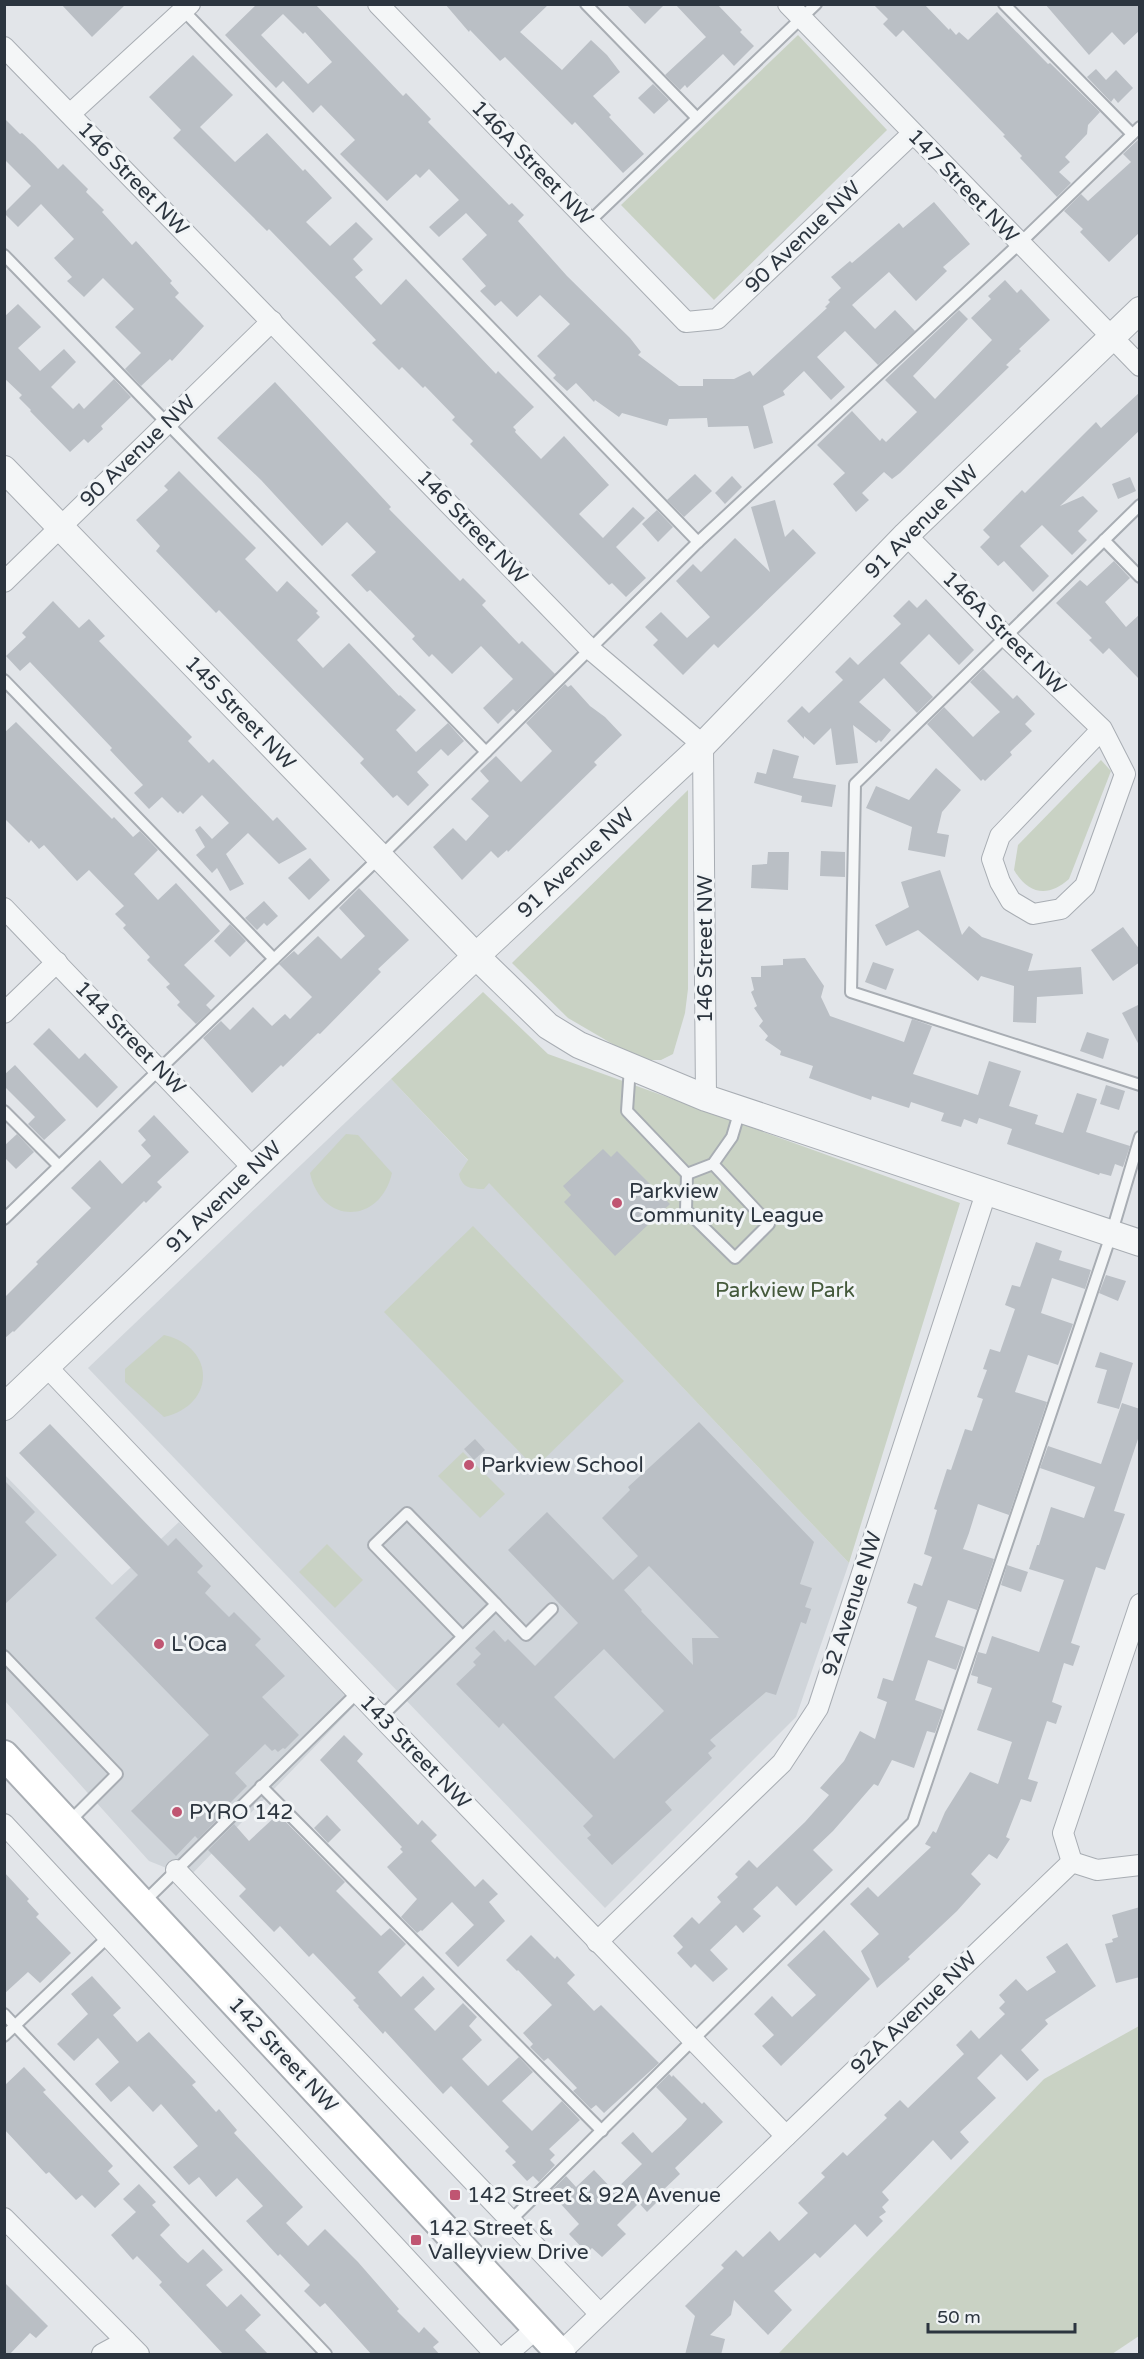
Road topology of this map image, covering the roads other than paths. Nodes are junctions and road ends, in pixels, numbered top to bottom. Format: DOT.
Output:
graph roads {
  1 [pos="378,4"];
  2 [pos="586,4"];
  3 [pos="816,4"];
  4 [pos="1004,4"];
  5 [pos="183,7"];
  6 [pos="795,11"];
  7 [pos="4,47"];
  8 [pos="70,114"];
  9 [pos="697,118"];
  10 [pos="1136,130"];
  11 [pos="912,134"];
  12 [pos="589,222"];
  13 [pos="1020,243"];
  14 [pos="4,255"];
  15 [pos="1140,310"];
  16 [pos="272,321"];
  17 [pos="686,322"];
  18 [pos="1112,337"];
  19 [pos="1140,366"];
  20 [pos="167,422"];
  21 [pos="4,469"];
  22 [pos="1140,506"];
  23 [pos="60,526"];
  24 [pos="906,535"];
  25 [pos="1104,540"];
  26 [pos="698,542"];
  27 [pos="1140,577"];
  28 [pos="4,582"];
  29 [pos="1005,636"];
  30 [pos="590,650"];
  31 [pos="4,680"];
  32 [pos="1102,729"];
  33 [pos="703,745"];
  34 [pos="486,752"];
  35 [pos="380,857"];
  36 [pos="4,908"];
  37 [pos="476,957"];
  38 [pos="274,959"];
  39 [pos="57,962"];
  40 [pos="4,1013"];
  41 [pos="630,1066"];
  42 [pos="159,1069"];
  43 [pos="1140,1085"];
  44 [pos="706,1098"];
  45 [pos="740,1110"];
  46 [pos="4,1111"];
  47 [pos="1140,1137"];
  48 [pos="714,1164"];
  49 [pos="59,1166"];
  50 [pos="254,1169"];
  51 [pos="687,1174"];
  52 [pos="986,1193"];
  53 [pos="4,1219"];
  54 [pos="1111,1235"];
  55 [pos="1140,1243"];
  56 [pos="47,1366"];
  57 [pos="4,1407"];
  58 [pos="496,1604"];
  59 [pos="1140,1604"];
  60 [pos="552,1610"];
  61 [pos="462,1636"];
  62 [pos="4,1656"];
  63 [pos="358,1692"];
  64 [pos="381,1717"];
  65 [pos="4,1755"];
  66 [pos="261,1786"];
  67 [pos="69,1823"];
  68 [pos="4,1824"];
  69 [pos="1072,1862"];
  70 [pos="1140,1865"];
  71 [pos="176,1870"];
  72 [pos="142,1903"];
  73 [pos="109,1936"];
  74 [pos="597,1942"];
  75 [pos="4,2014"];
  76 [pos="16,2025"];
  77 [pos="4,2036"];
  78 [pos="693,2041"];
  79 [pos="602,2131"];
  80 [pos="786,2136"];
  81 [pos="4,2218"];
  82 [pos="510,2221"];
  83 [pos="600,2314"];
  84 [pos="537,2328"];
  85 [pos="133,2348"];
  86 [pos="561,2354"];
  87 [pos="102,2355"];
  88 [pos="326,2355"];
  89 [pos="495,2355"];
  90 [pos="507,2355"];
  1 -- 12 [label="street, 146A Street NW"];
  2 -- 9 [label="lane"];
  3 -- 6 [label="lane"];
  4 -- 10 [label="lane"];
  5 -- 8 [label="street"];
  5 -- 26 [label="lane"];
  6 -- 9 [label="lane"];
  6 -- 11 [label="street, 147 Street NW"];
  7 -- 8 [label="street, 146 Street NW"];
  8 -- 16 [label="street, 146 Street NW"];
  9 -- 12 [label="lane"];
  10 -- 13 [label="lane"];
  11 -- 13 [label="street, 147 Street NW"];
  11 -- 17 [label="street, 90 Avenue NW"];
  12 -- 17 [label="street, 146A Street NW"];
  13 -- 18 [label="street, 147 Street NW"];
  13 -- 26 [label="lane"];
  14 -- 20 [label="lane"];
  15 -- 18 [label="street, 91 Avenue NW"];
  16 -- 20 [label="street, 90 Avenue NW"];
  16 -- 30 [label="street, 146 Street NW"];
  18 -- 19 [label="street, 147 Street NW"];
  18 -- 24 [label="street, 91 Avenue NW"];
  20 -- 23 [label="street, 90 Avenue NW"];
  20 -- 34 [label="lane"];
  21 -- 23 [label="street, 145 Street NW"];
  22 -- 25 [label="lane"];
  23 -- 28 [label="street, 90 Avenue NW"];
  23 -- 35 [label="street, 145 Street NW"];
  24 -- 29 [label="street, 146A Street NW"];
  24 -- 33 [label="street, 91 Avenue NW"];
  25 -- 27 [label="lane"];
  25 -- 29 [label="lane"];
  26 -- 30 [label="lane"];
  29 -- 32 [label="street, 146A Street NW"];
  29 -- 43 [label="lane"];
  30 -- 33 [label="street, 146 Street NW"];
  30 -- 34 [label="lane"];
  31 -- 38 [label="lane"];
  32 -- 32 [label="street, 146A Street NW"];
  33 -- 37 [label="street, 91 Avenue NW"];
  33 -- 44 [label="street, 146 Street NW"];
  34 -- 35 [label="lane"];
  35 -- 37 [label="street, 145 Street NW"];
  35 -- 38 [label="lane"];
  36 -- 39 [label="street, 144 Street NW"];
  37 -- 41 [label="street"];
  37 -- 50 [label="street, 91 Avenue NW"];
  38 -- 42 [label="lane"];
  39 -- 40 [label="street"];
  39 -- 42 [label="street, 144 Street NW"];
  41 -- 44 [label="street"];
  41 -- 51 [label="lane"];
  42 -- 49 [label="lane"];
  42 -- 50 [label="street, 144 Street NW"];
  44 -- 45 [label="street"];
  45 -- 48 [label="lane"];
  45 -- 52 [label="street"];
  46 -- 49 [label="lane"];
  47 -- 54 [label="lane"];
  48 -- 51 [label="lane"];
  48 -- 51 [label="lane"];
  49 -- 53 [label="lane"];
  50 -- 56 [label="street, 91 Avenue NW"];
  52 -- 54 [label="street"];
  52 -- 74 [label="street, 92 Avenue NW"];
  54 -- 55 [label="street"];
  54 -- 78 [label="lane"];
  56 -- 57 [label="street, 91 Avenue NW"];
  56 -- 63 [label="street, 143 Street NW"];
  58 -- 60 [label="lane"];
  58 -- 61 [label="lane"];
  58 -- 61 [label="lane"];
  59 -- 69 [label="street"];
  61 -- 64 [label="lane"];
  62 -- 67 [label="lane"];
  63 -- 64 [label="street, 143 Street NW"];
  63 -- 66 [label="lane"];
  64 -- 74 [label="street, 143 Street NW"];
  65 -- 67 [label="main road, 142 Street NW"];
  66 -- 71 [label="lane"];
  66 -- 79 [label="lane"];
  67 -- 72 [label="main road, 142 Street NW"];
  68 -- 73 [label="street"];
  69 -- 70 [label="street"];
  69 -- 80 [label="street, 92A Avenue NW"];
  71 -- 72 [label="lane"];
  71 -- 82 [label="street"];
  72 -- 84 [label="main road, 142 Street NW"];
  73 -- 76 [label="lane"];
  73 -- 89 [label="street"];
  74 -- 78 [label="street, 143 Street NW"];
  75 -- 76 [label="lane"];
  76 -- 77 [label="lane"];
  76 -- 88 [label="lane"];
  78 -- 79 [label="lane"];
  78 -- 80 [label="street, 143 Street NW"];
  79 -- 82 [label="lane"];
  80 -- 83 [label="street, 92A Avenue NW"];
  81 -- 85 [label="street"];
  82 -- 83 [label="street"];
  83 -- 86 [label="street, 92A Avenue NW"];
  84 -- 86 [label="main road, 142 Street NW"];
  84 -- 90 [label="street"];
  85 -- 87 [label="street"];
}
